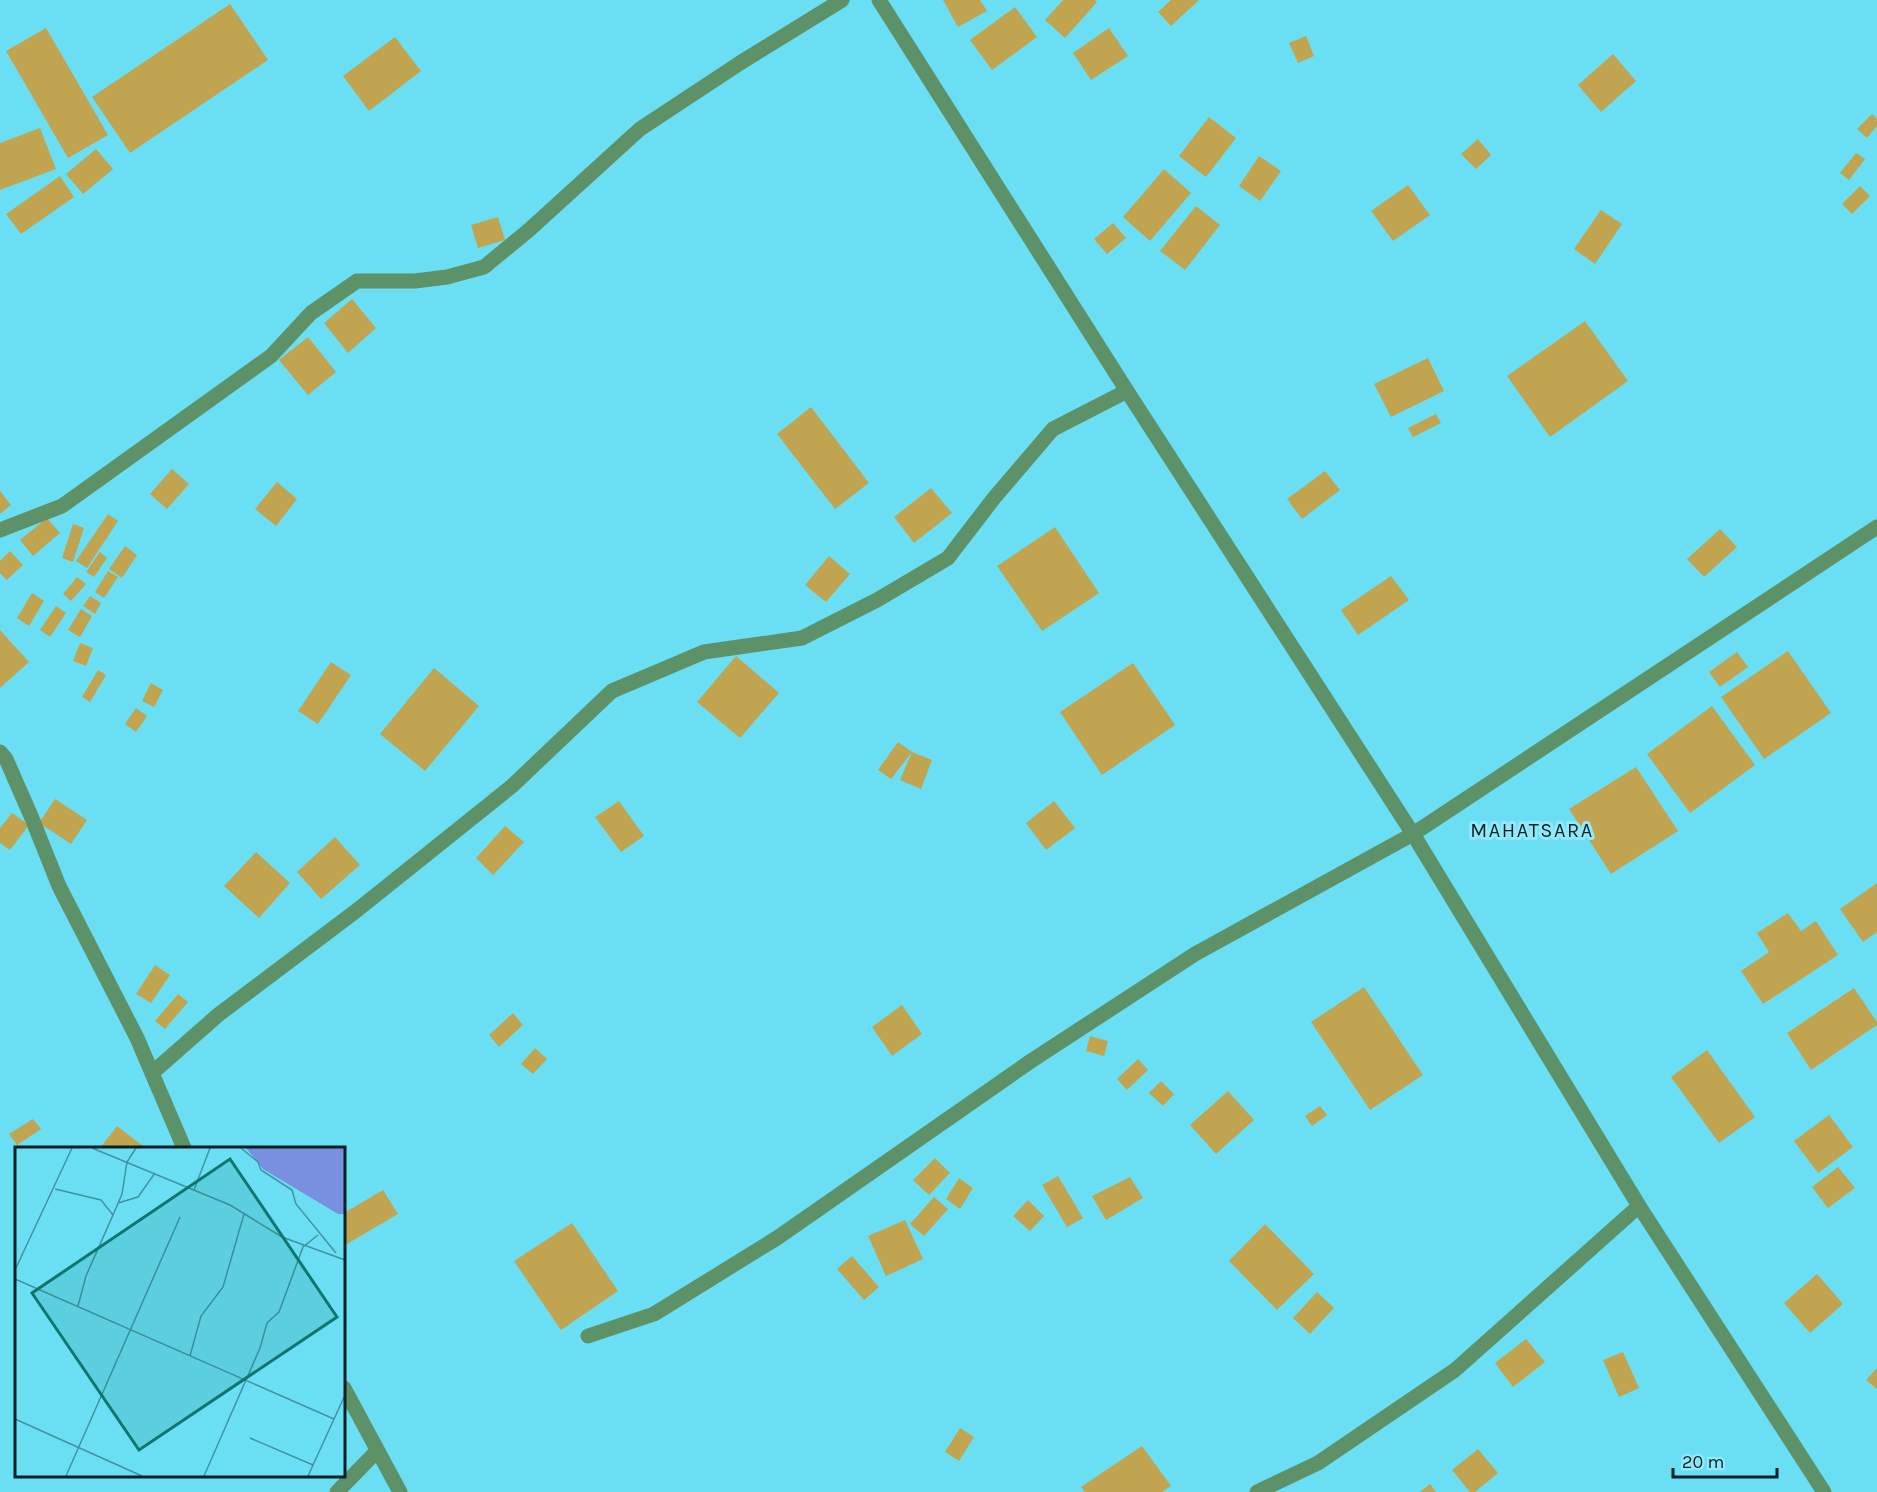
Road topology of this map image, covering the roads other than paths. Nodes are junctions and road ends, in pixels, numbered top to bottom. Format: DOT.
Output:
graph roads {
  1 [pos="842,0"];
  2 [pos="879,0"];
  3 [pos="1128,391"];
  4 [pos="1877,527"];
  5 [pos="0,530"];
  6 [pos="0,752"];
  7 [pos="1413,834"];
  8 [pos="152,1072"];
  9 [pos="183,1147"];
  10 [pos="1639,1206"];
  11 [pos="588,1336"];
  12 [pos="345,1390"];
  13 [pos="377,1451"];
  14 [pos="337,1492"];
  15 [pos="400,1492"];
  16 [pos="1257,1492"];
  17 [pos="1824,1492"];
  1 -- 5 [label="street"];
  2 -- 3 [label="street"];
  3 -- 7 [label="street"];
  3 -- 8 [label="street"];
  4 -- 7 [label="street"];
  6 -- 8 [label="street"];
  7 -- 10 [label="street"];
  7 -- 11 [label="street"];
  8 -- 9 [label="street"];
  10 -- 16 [label="street"];
  10 -- 17 [label="street"];
  12 -- 13 [label="street"];
  13 -- 14 [label="street"];
  13 -- 15 [label="street"];
}
